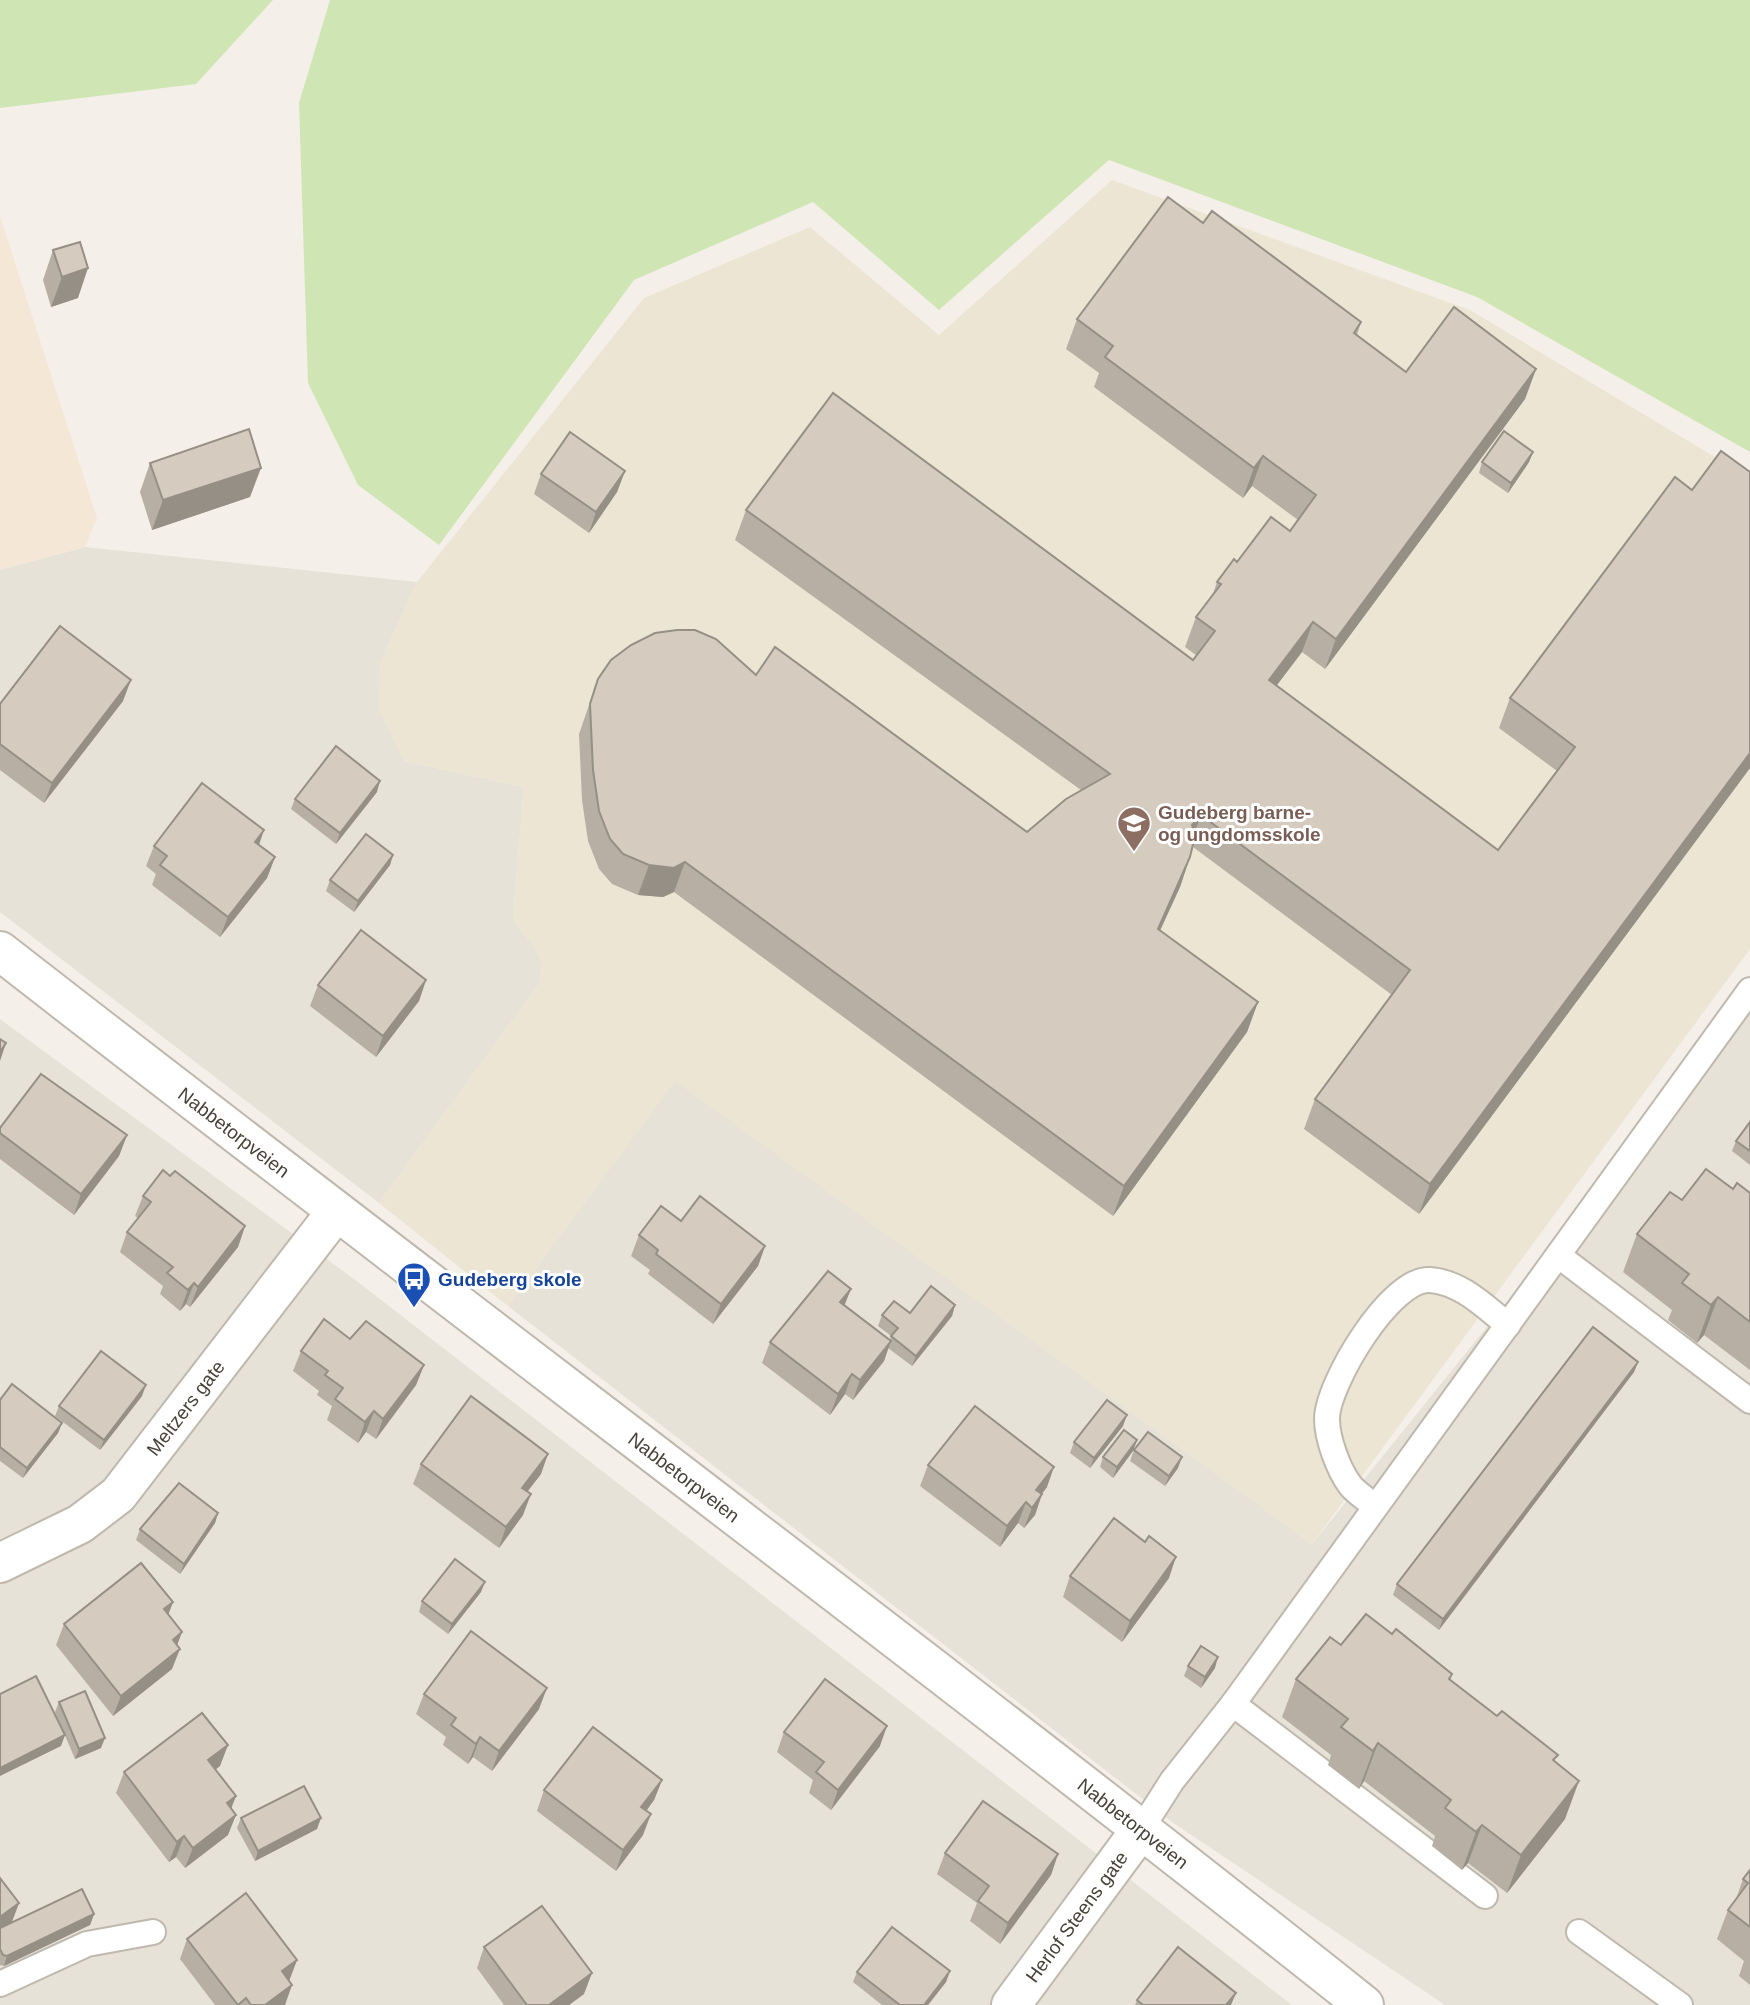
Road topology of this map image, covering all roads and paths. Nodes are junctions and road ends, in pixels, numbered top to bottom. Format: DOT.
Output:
graph roads {
  1 [pos="0,951"];
  2 [pos="1750,990"];
  3 [pos="336,1212"];
  4 [pos="1559,1256"];
  5 [pos="1508,1325"];
  6 [pos="1750,1401"];
  7 [pos="1374,1506"];
  8 [pos="0,1563"];
  9 [pos="1233,1703"];
  10 [pos="1142,1828"];
  11 [pos="1485,1896"];
  12 [pos="153,1932"];
  13 [pos="1578,1932"];
  14 [pos="0,1984"];
  15 [pos="1011,2005"];
  16 [pos="1364,2005"];
  17 [pos="1681,2005"];
  1 -- 3 [label="street, Nabbetorpveien"];
  2 -- 4 [label="lane"];
  3 -- 8 [label="street, Meltzers gate"];
  3 -- 10 [label="street, Nabbetorpveien"];
  4 -- 5 [label="lane"];
  4 -- 6 [label="lane"];
  5 -- 7 [label="lane"];
  5 -- 7 [label="lane"];
  7 -- 9 [label="lane"];
  9 -- 10 [label="lane"];
  9 -- 11 [label="lane"];
  10 -- 15 [label="street, Herlof Steens gate"];
  10 -- 16 [label="street, Nabbetorpveien"];
  12 -- 14 [label="lane"];
  13 -- 17 [label="lane"];
}
